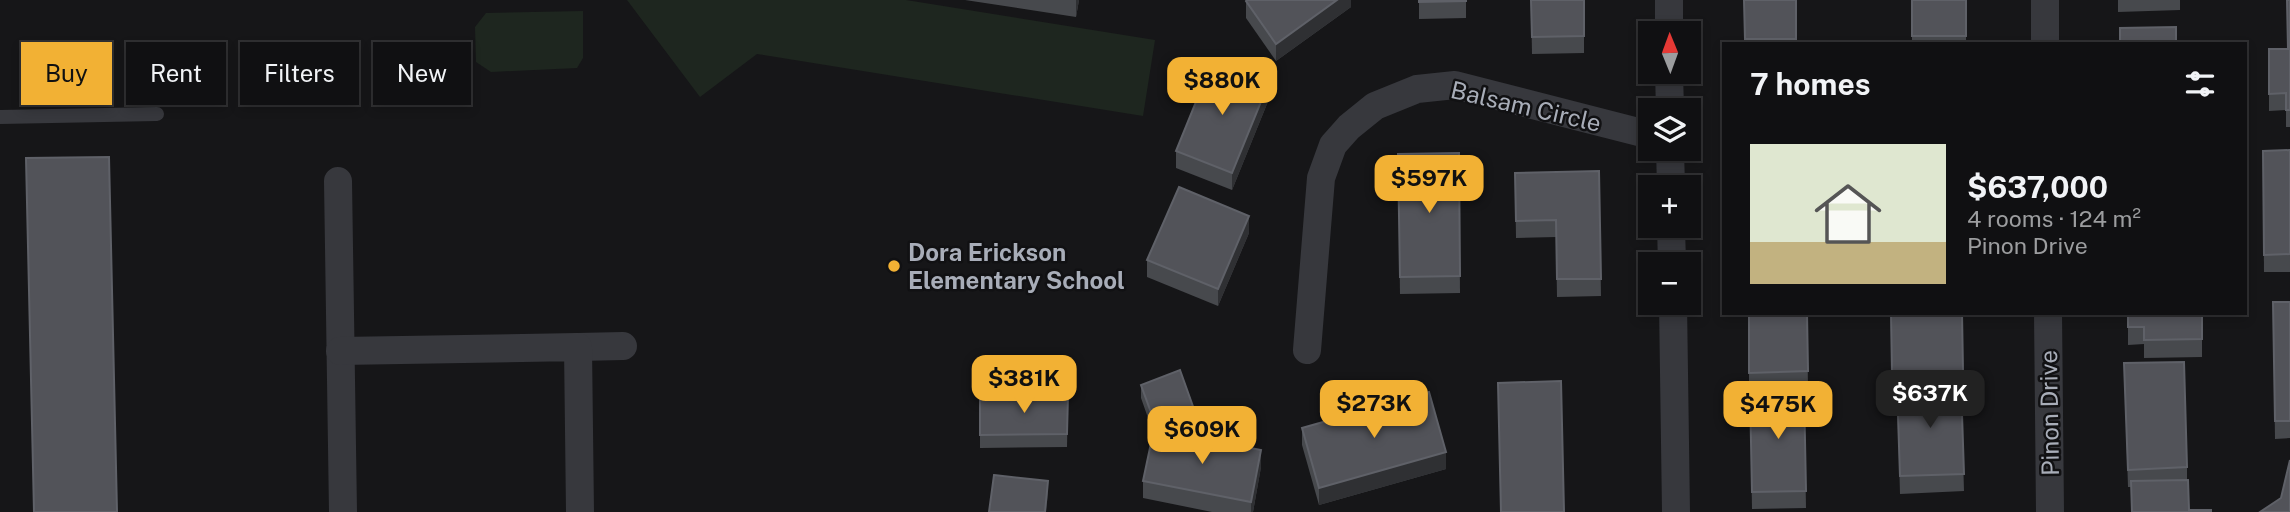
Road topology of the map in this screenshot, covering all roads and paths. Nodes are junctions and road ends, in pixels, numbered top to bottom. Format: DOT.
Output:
graph roads {
  1 [pos="1669,0"];
  2 [pos="2045,0"];
  3 [pos="1669,21"];
  4 [pos="2045,42"];
  5 [pos="157,114"];
  6 [pos="0,117"];
  7 [pos="1638,132"];
  8 [pos="338,181"];
  9 [pos="1673,315"];
  10 [pos="2048,315"];
  11 [pos="623,346"];
  12 [pos="578,347"];
  13 [pos="1307,350"];
  14 [pos="341,351"];
  15 [pos="343,512"];
  16 [pos="580,512"];
  17 [pos="1676,512"];
  18 [pos="2050,512"];
  1 -- 3 [label="street"];
  2 -- 4 [label="street"];
  5 -- 6 [label="lane"];
  7 -- 13 [label="street, Balsam Circle"];
  8 -- 14 [label="street"];
  9 -- 17 [label="street"];
  10 -- 18 [label="street, Pinon Drive"];
  11 -- 12 [label="street"];
  12 -- 14 [label="street"];
  12 -- 16 [label="street"];
  14 -- 15 [label="street"];
}
